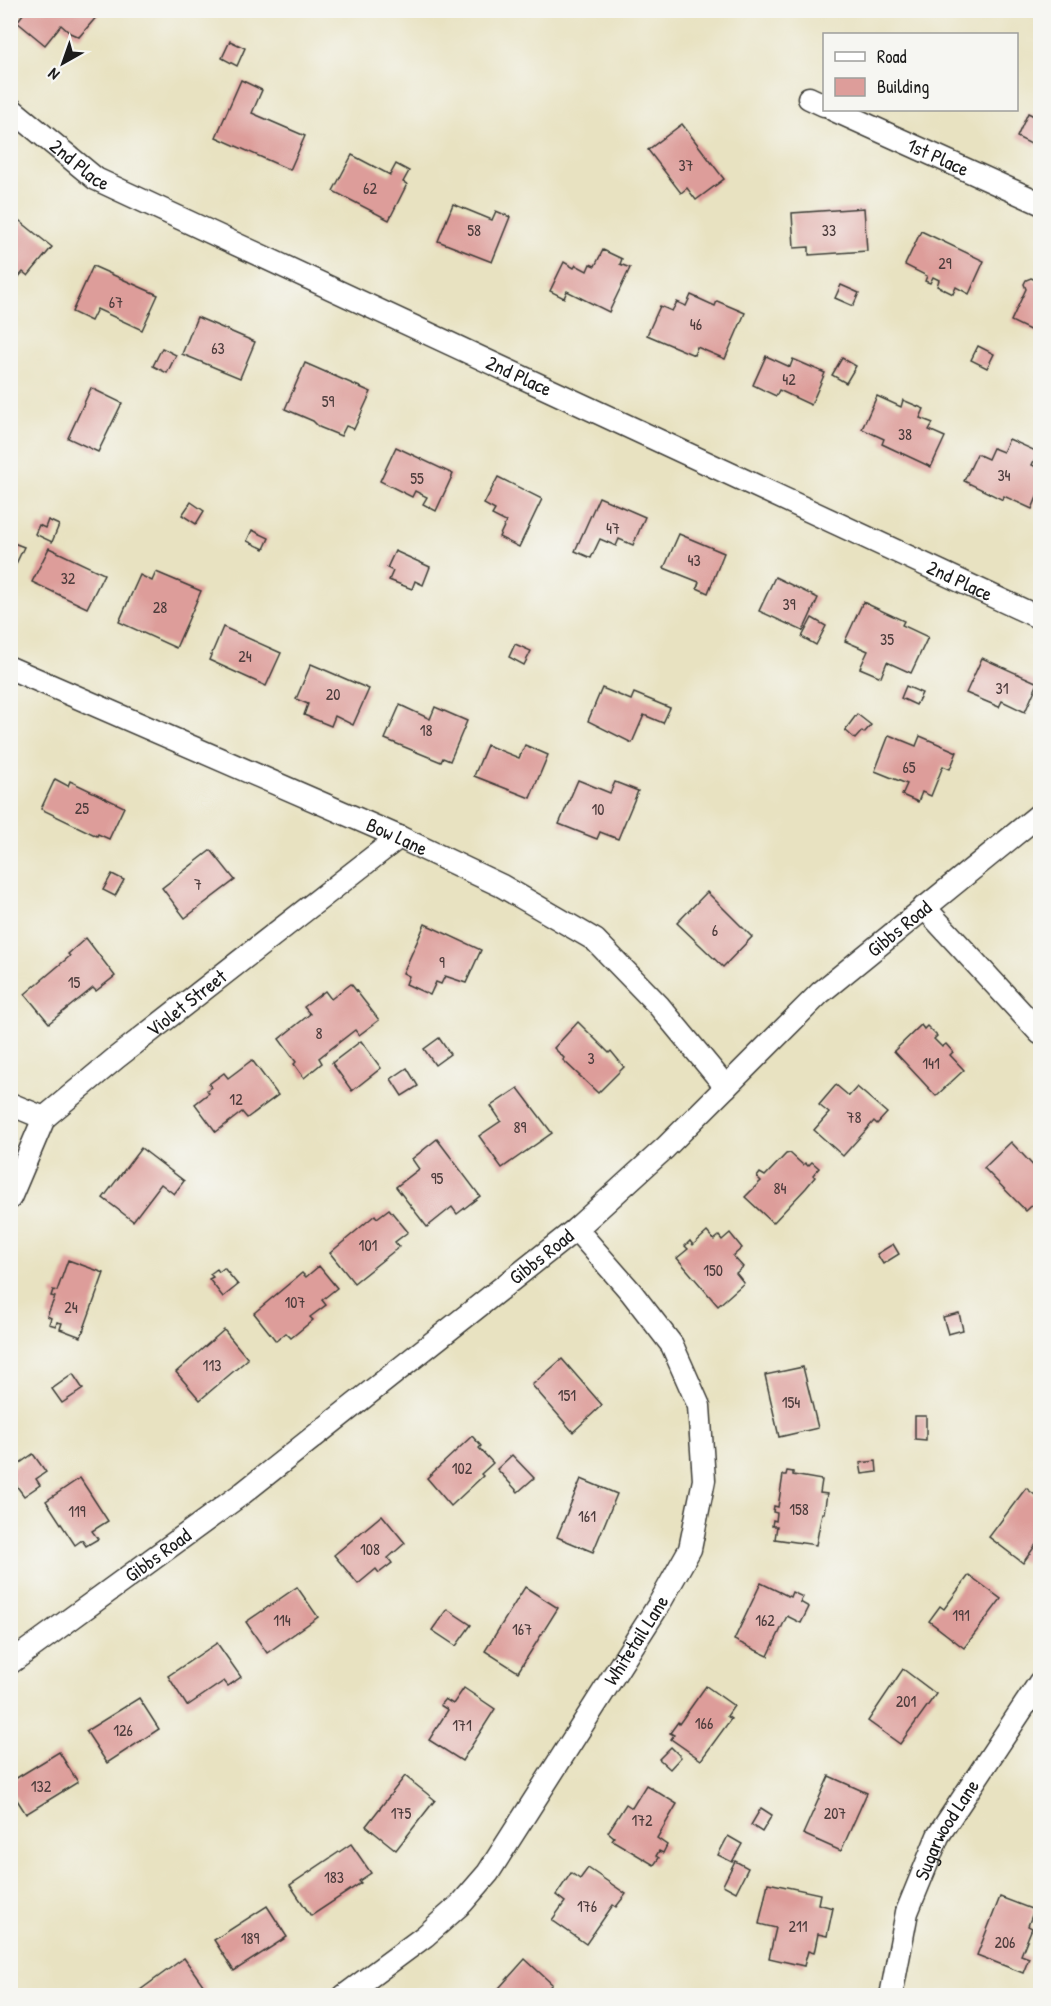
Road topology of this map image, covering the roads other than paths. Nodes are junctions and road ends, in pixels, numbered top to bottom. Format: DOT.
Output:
graph roads {
  1 [pos="10,108"];
  2 [pos="836,111"];
  3 [pos="1041,203"];
  4 [pos="1041,618"];
  5 [pos="10,668"];
  6 [pos="1041,814"];
  7 [pos="399,837"];
  8 [pos="924,907"];
  9 [pos="1041,1033"];
  10 [pos="726,1087"];
  11 [pos="10,1104"];
  12 [pos="44,1118"];
  13 [pos="10,1198"];
  14 [pos="576,1228"];
  15 [pos="10,1663"];
  16 [pos="1041,1683"];
  17 [pos="895,1994"];
  18 [pos="344,1995"];
  1 -- 4 [label="street, 2nd Place"];
  2 -- 3 [label="street, 1st Place"];
  5 -- 7 [label="street, Bow Lane"];
  6 -- 8 [label="street, Gibbs Road"];
  7 -- 10 [label="street, Bow Lane"];
  7 -- 12 [label="street, Violet Street"];
  8 -- 9 [label="street"];
  8 -- 10 [label="street, Gibbs Road"];
  10 -- 14 [label="street, Gibbs Road"];
  11 -- 12 [label="street"];
  12 -- 13 [label="street, Violet Street"];
  14 -- 15 [label="street, Gibbs Road"];
  14 -- 18 [label="street, Whitetail Lane"];
  16 -- 17 [label="street, Sugarwood Lane"];
}
